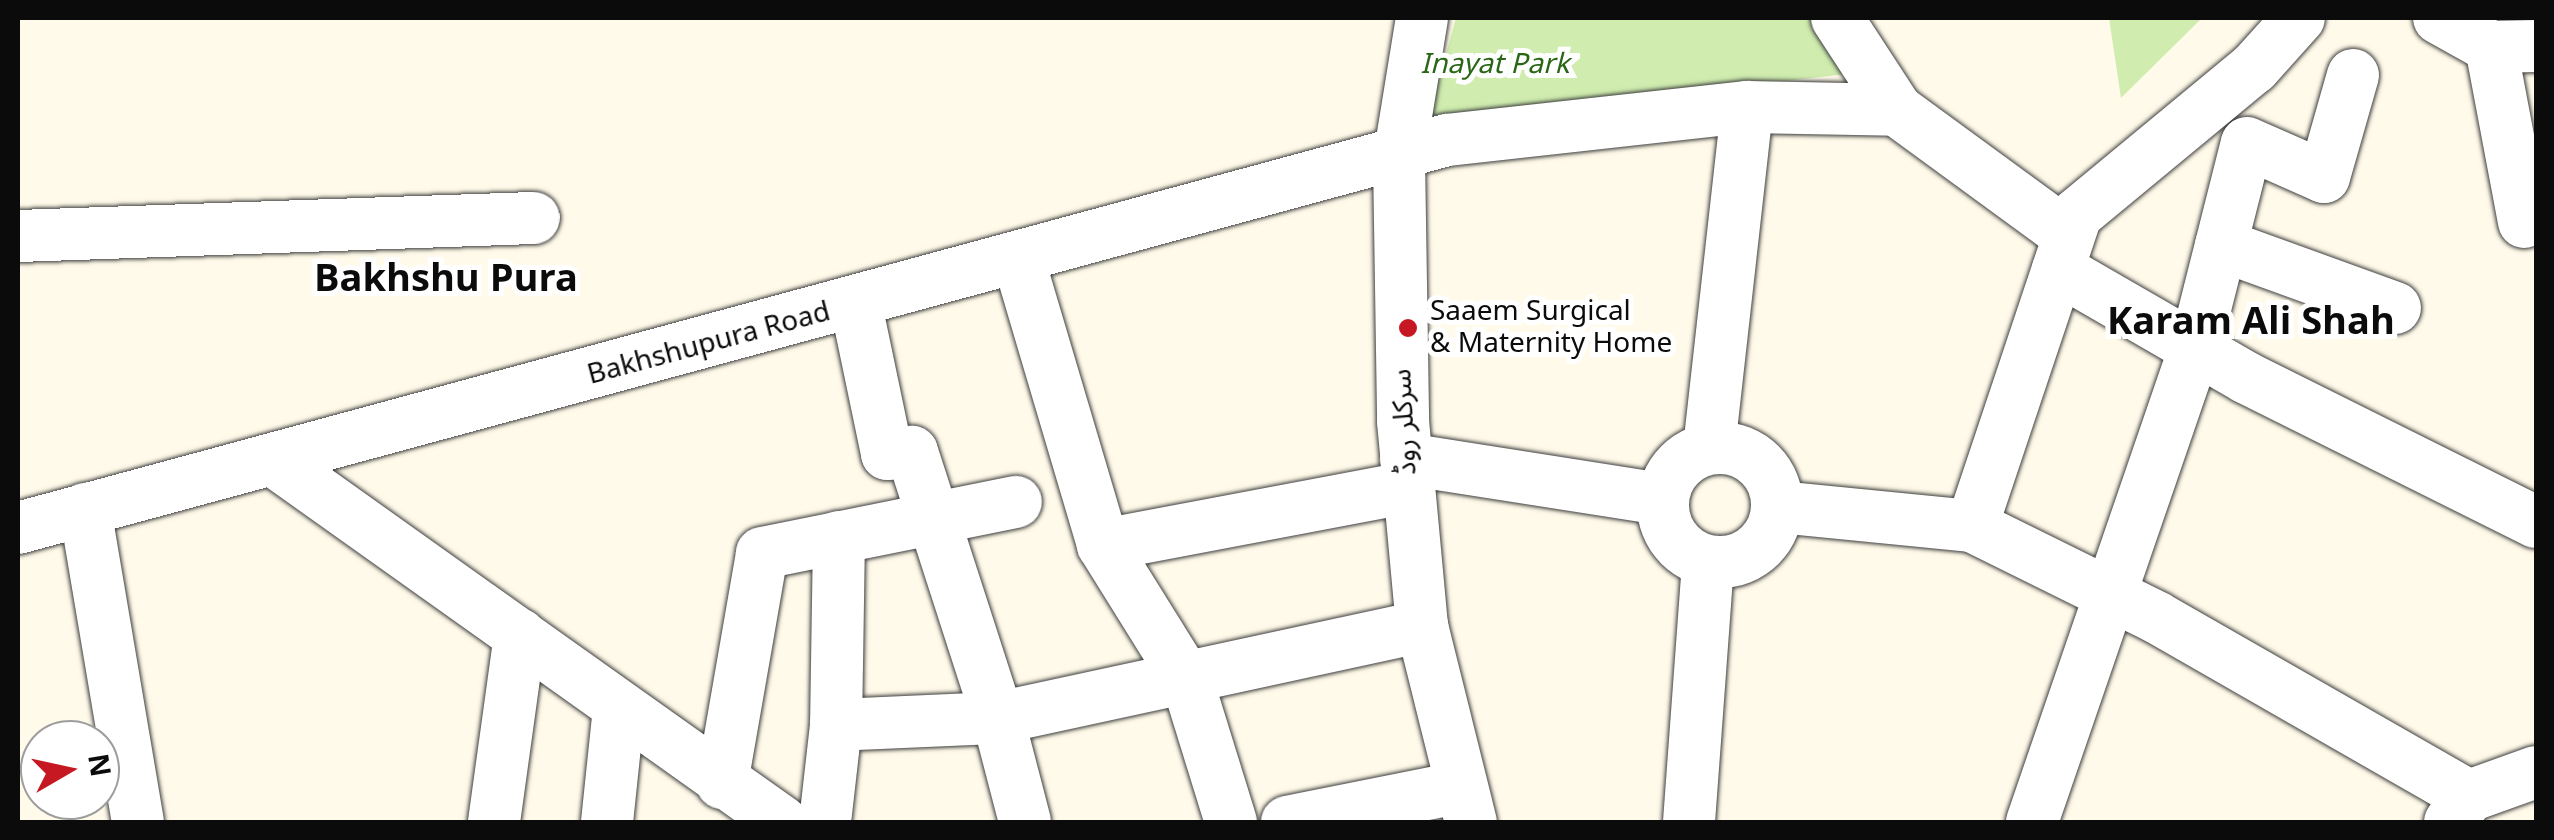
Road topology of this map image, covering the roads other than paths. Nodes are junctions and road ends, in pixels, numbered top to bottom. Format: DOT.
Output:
graph roads {
  1 [pos="1422,18"];
  2 [pos="1837,18"];
  3 [pos="2298,18"];
  4 [pos="2439,18"];
  5 [pos="2514,46"];
  6 [pos="2353,75"];
  7 [pos="1746,107"];
  8 [pos="1897,110"];
  9 [pos="1400,158"];
  10 [pos="534,218"];
  11 [pos="2524,222"];
  12 [pos="18,236"];
  13 [pos="2221,245"];
  14 [pos="2063,252"];
  15 [pos="1019,261"];
  16 [pos="856,304"];
  17 [pos="2395,308"];
  18 [pos="2195,348"];
  19 [pos="1709,448"];
  20 [pos="276,462"];
  21 [pos="1407,473"];
  22 [pos="1662,498"];
  23 [pos="1016,502"];
  24 [pos="1778,508"];
  25 [pos="85,509"];
  26 [pos="934,518"];
  27 [pos="2536,522"];
  28 [pos="1972,526"];
  29 [pos="18,528"];
  30 [pos="839,537"];
  31 [pos="1103,544"];
  32 [pos="1708,562"];
  33 [pos="2110,594"];
  34 [pos="1422,626"];
  35 [pos="520,635"];
  36 [pos="1186,680"];
  37 [pos="619,707"];
  38 [pos="998,718"];
  39 [pos="836,725"];
  40 [pos="2536,772"];
  41 [pos="722,782"];
  42 [pos="1466,805"];
  43 [pos="2459,809"];
  44 [pos="138,822"];
  45 [pos="494,822"];
  46 [pos="607,822"];
  47 [pos="782,822"];
  48 [pos="825,822"];
  49 [pos="1025,822"];
  50 [pos="1230,822"];
  51 [pos="1287,822"];
  52 [pos="1689,822"];
  53 [pos="2032,822"];
  1 -- 9 [label="street, سرکلر روڈ"];
  2 -- 8 [label="street"];
  3 -- 14 [label="street"];
  4 -- 5 [label="street"];
  5 -- 11 [label="street"];
  6 -- 13 [label="street"];
  7 -- 8 [label="street, Bakhshupura Road"];
  7 -- 9 [label="street, Bakhshupura Road"];
  7 -- 19 [label="street"];
  8 -- 14 [label="street"];
  9 -- 15 [label="street, Bakhshupura Road"];
  9 -- 21 [label="street, سرکلر روڈ"];
  10 -- 12 [label="street"];
  13 -- 17 [label="street"];
  13 -- 18 [label="street"];
  14 -- 18 [label="street"];
  14 -- 28 [label="street"];
  15 -- 16 [label="street, Bakhshupura Road"];
  15 -- 31 [label="street"];
  16 -- 20 [label="street, Bakhshupura Road"];
  16 -- 26 [label="street"];
  18 -- 27 [label="street"];
  18 -- 33 [label="street"];
  19 -- 22 [label="street"];
  19 -- 24 [label="street"];
  20 -- 25 [label="street, Bakhshupura Road"];
  20 -- 35 [label="street"];
  21 -- 22 [label="street"];
  21 -- 31 [label="street"];
  21 -- 34 [label="street, سرکلر روڈ"];
  22 -- 32 [label="street"];
  23 -- 26 [label="street"];
  24 -- 28 [label="street"];
  24 -- 32 [label="street"];
  25 -- 29 [label="street, Bakhshupura Road"];
  25 -- 44 [label="street"];
  26 -- 30 [label="street"];
  26 -- 38 [label="street"];
  28 -- 33 [label="street"];
  30 -- 39 [label="street"];
  30 -- 41 [label="street"];
  31 -- 36 [label="street"];
  32 -- 52 [label="street"];
  33 -- 43 [label="street"];
  33 -- 53 [label="street"];
  34 -- 36 [label="street"];
  34 -- 42 [label="street, سرکلر روڈ"];
  35 -- 37 [label="street"];
  35 -- 45 [label="street"];
  36 -- 38 [label="street"];
  36 -- 50 [label="street"];
  37 -- 41 [label="street"];
  37 -- 46 [label="street"];
  38 -- 39 [label="street"];
  38 -- 49 [label="street"];
  39 -- 48 [label="street"];
  40 -- 43 [label="street"];
  41 -- 47 [label="street"];
  42 -- 51 [label="street"];
}
